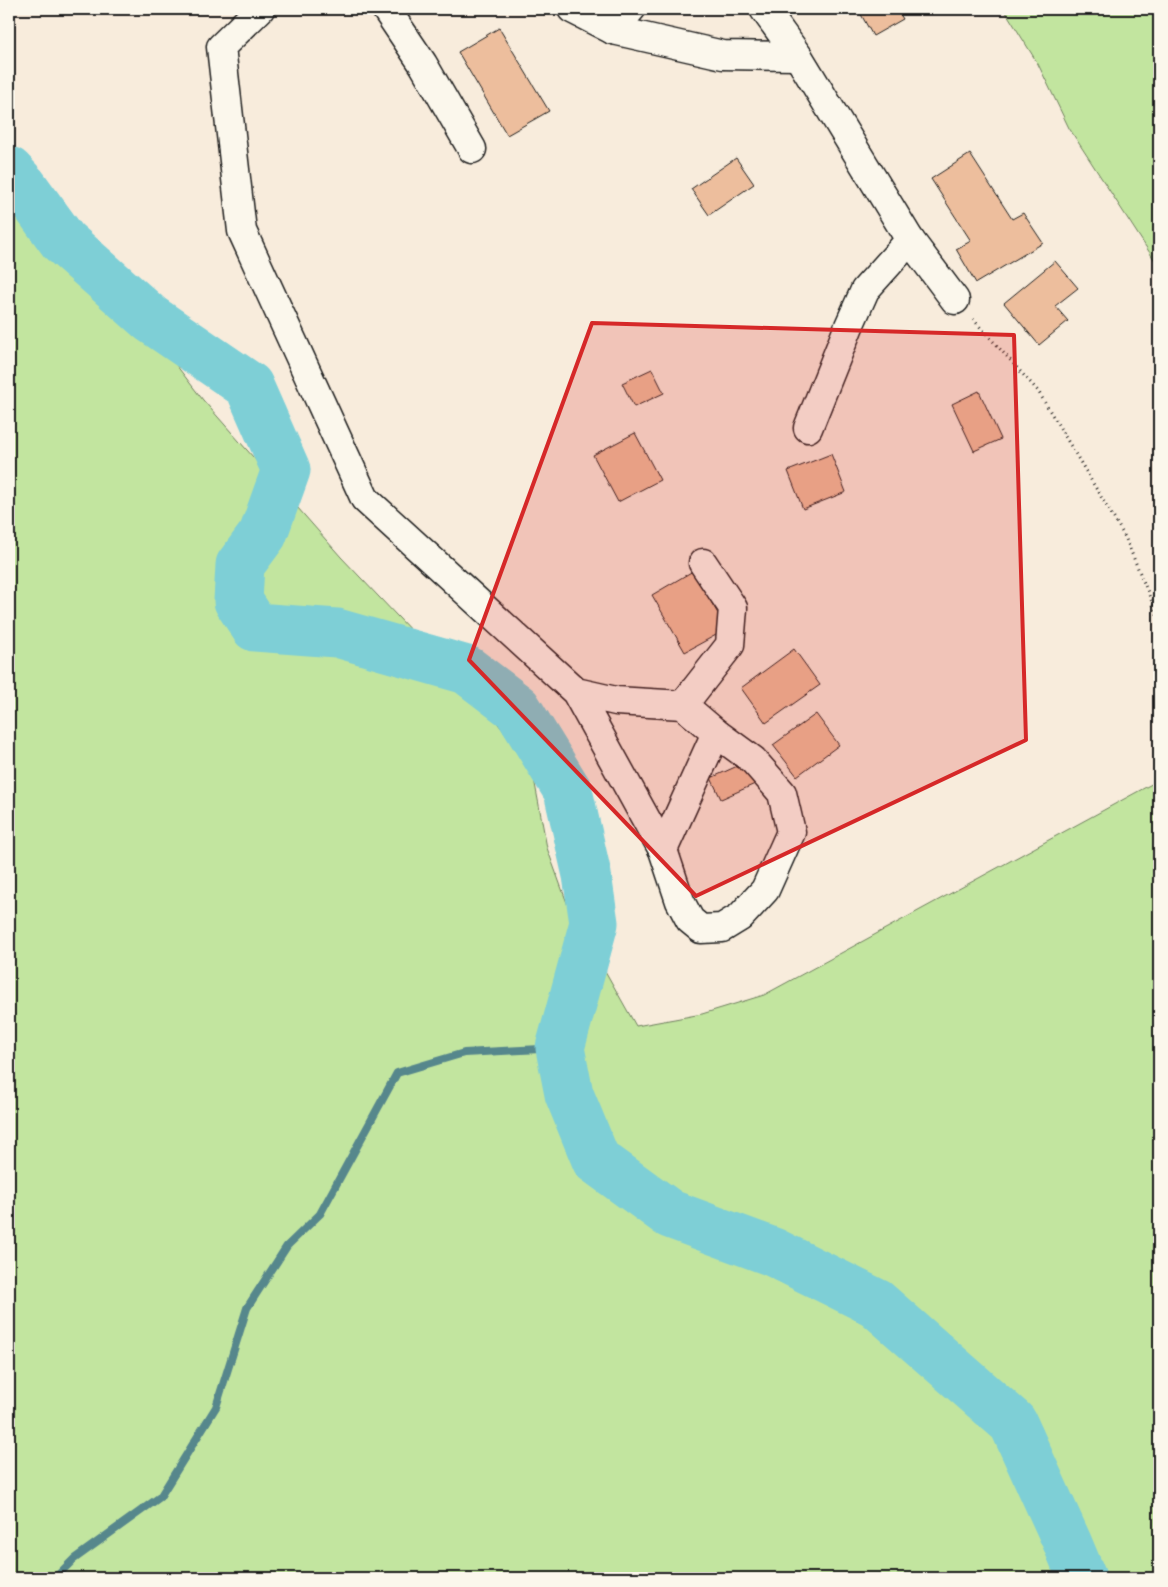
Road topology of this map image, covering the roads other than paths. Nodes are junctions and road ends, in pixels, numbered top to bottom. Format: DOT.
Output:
graph roads {
  1 [pos="260,9"];
  2 [pos="386,9"];
  3 [pos="572,9"];
  4 [pos="631,9"];
  5 [pos="764,9"];
  6 [pos="614,30"];
  7 [pos="798,56"];
  8 [pos="472,149"];
  9 [pos="910,240"];
  10 [pos="955,300"];
  11 [pos="808,428"];
  12 [pos="703,563"];
  13 [pos="576,692"];
  14 [pos="683,705"];
  15 [pos="716,733"];
  16 [pos="663,850"];
  1 -- 13 [label="street"];
  2 -- 8 [label="street"];
  3 -- 6 [label="street"];
  4 -- 6 [label="street"];
  5 -- 7 [label="street"];
  6 -- 7 [label="street"];
  7 -- 9 [label="street"];
  9 -- 10 [label="street"];
  9 -- 11 [label="street"];
  12 -- 14 [label="street"];
  13 -- 14 [label="street"];
  13 -- 16 [label="street"];
  14 -- 15 [label="street"];
  15 -- 16 [label="street"];
  15 -- 16 [label="street"];
}
